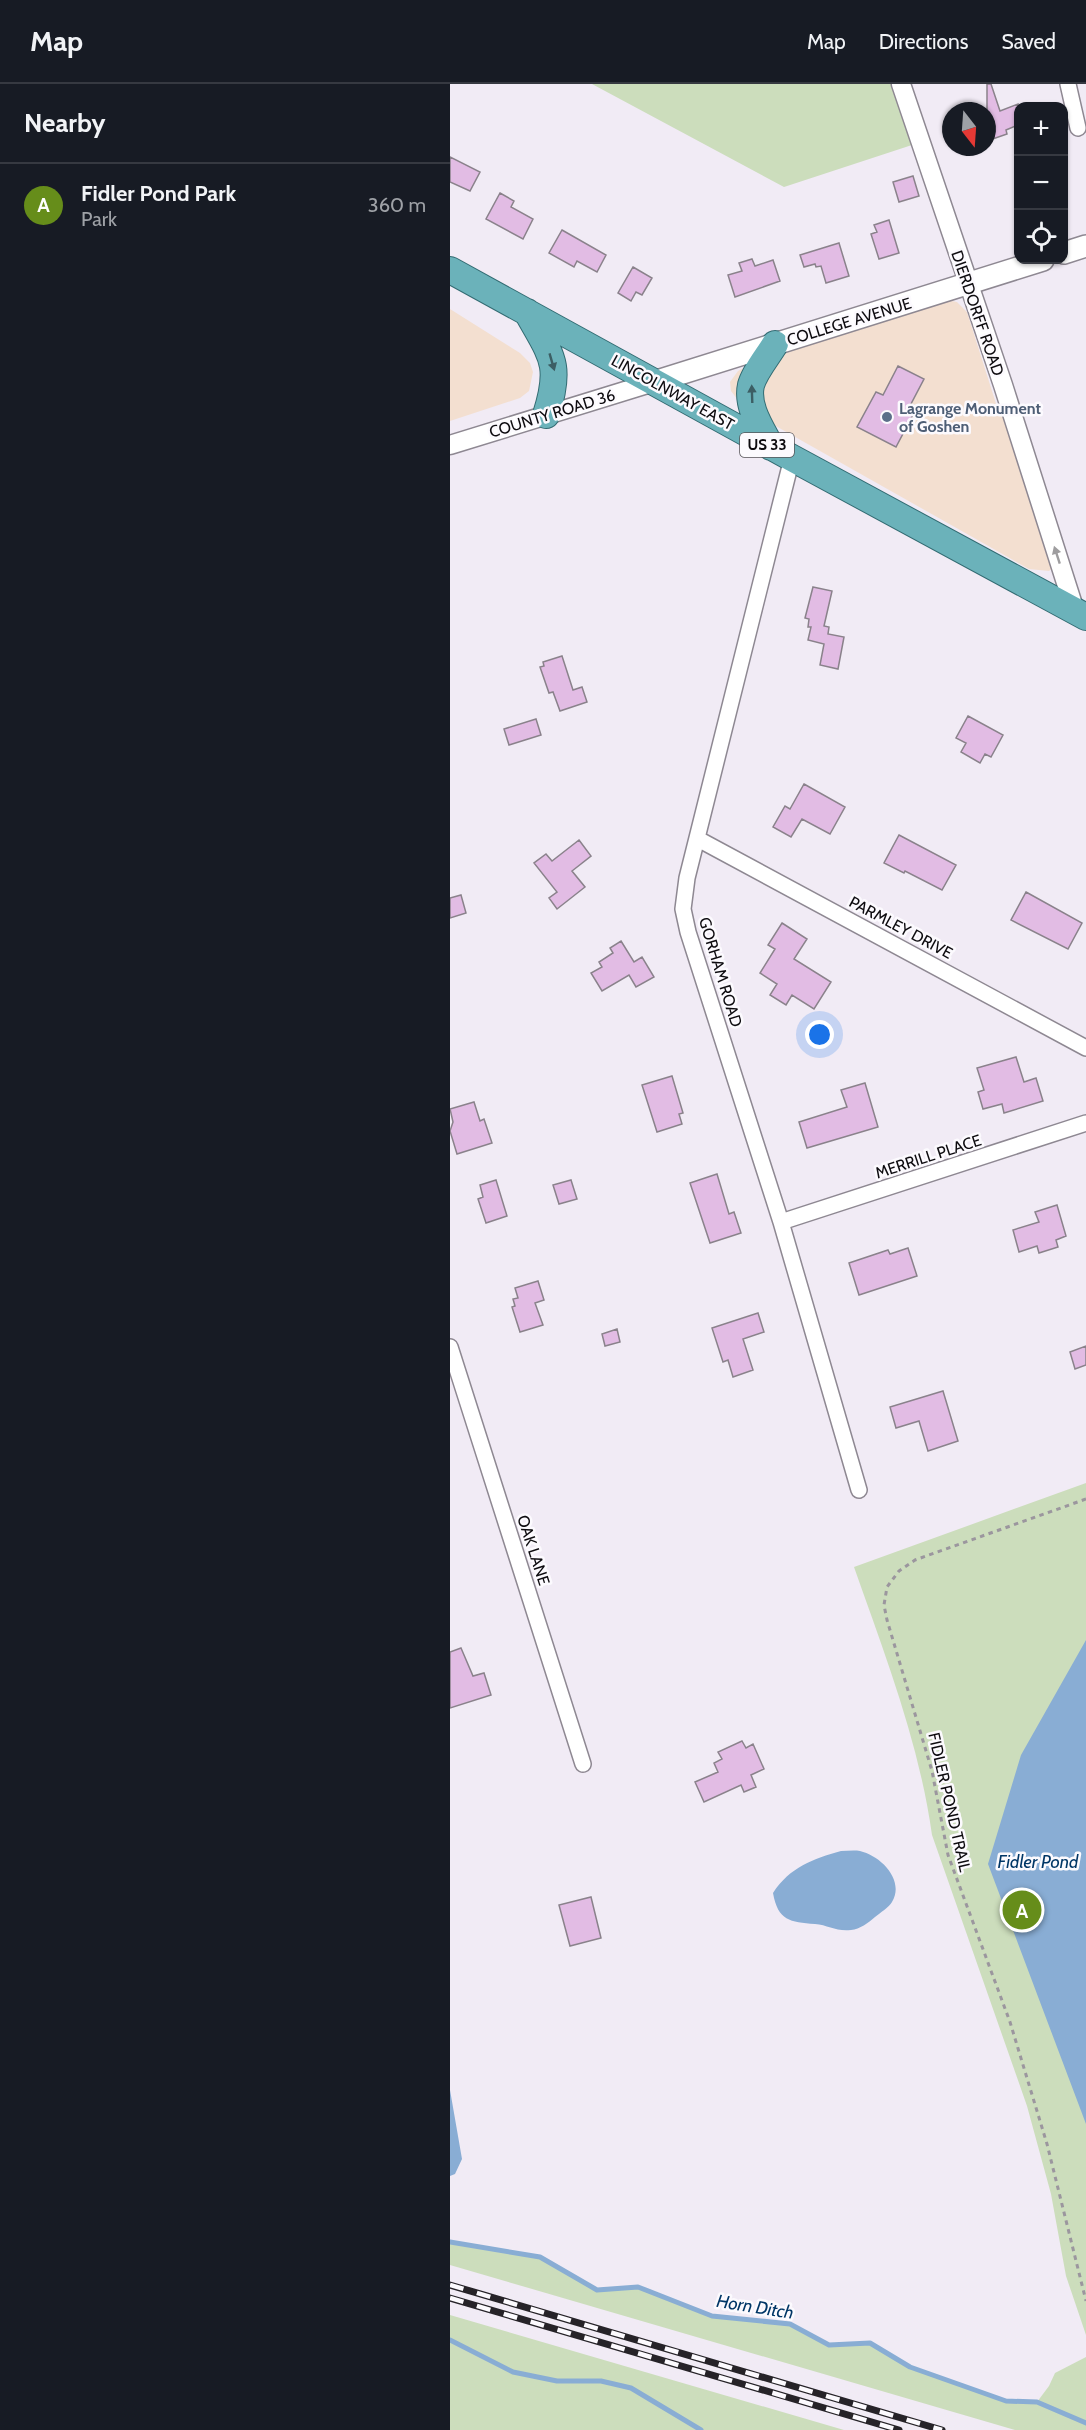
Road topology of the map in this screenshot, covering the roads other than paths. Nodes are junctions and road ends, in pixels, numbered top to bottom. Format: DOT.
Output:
graph roads {
  1 [pos="901,84"];
  2 [pos="1068,84"];
  3 [pos="1078,128"];
  4 [pos="1086,246"];
  5 [pos="1068,252"];
  6 [pos="1030,264"];
  7 [pos="450,270"];
  8 [pos="968,284"];
  9 [pos="528,312"];
  10 [pos="775,344"];
  11 [pos="654,382"];
  12 [pos="546,415"];
  13 [pos="450,446"];
  14 [pos="782,453"];
  15 [pos="1080,614"];
  16 [pos="698,839"];
  17 [pos="1086,1048"];
  18 [pos="1086,1123"];
  19 [pos="781,1222"];
  20 [pos="450,1347"];
  21 [pos="859,1490"];
  22 [pos="583,1764"];
  1 -- 8 [label="street, DIERDORFF ROAD"];
  2 -- 3 [label="street"];
  4 -- 5 [label="main road"];
  6 -- 8 [label="main road, COLLEGE AVENUE"];
  7 -- 9 [label="highway, LINCOLNWAY EAST / US 33"];
  8 -- 10 [label="main road, COLLEGE AVENUE"];
  15 -- 8 [label="street, DIERDORFF ROAD, one-way"];
  9 -- 11 [label="highway, LINCOLNWAY EAST / US 33"];
  9 -- 12 [label="highway, one-way"];
  10 -- 11 [label="main road, COLLEGE AVENUE"];
  14 -- 10 [label="highway, one-way"];
  11 -- 12 [label="street, COUNTY ROAD 36"];
  11 -- 14 [label="highway, LINCOLNWAY EAST / US 33"];
  12 -- 13 [label="street, COUNTY ROAD 36"];
  14 -- 15 [label="highway, LINCOLNWAY EAST / US 33"];
  14 -- 16 [label="street, GORHAM ROAD"];
  16 -- 17 [label="street, PARMLEY DRIVE"];
  16 -- 19 [label="street, GORHAM ROAD"];
  18 -- 19 [label="street, MERRILL PLACE"];
  19 -- 21 [label="street, GORHAM ROAD"];
  20 -- 22 [label="street, OAK LANE"];
}
